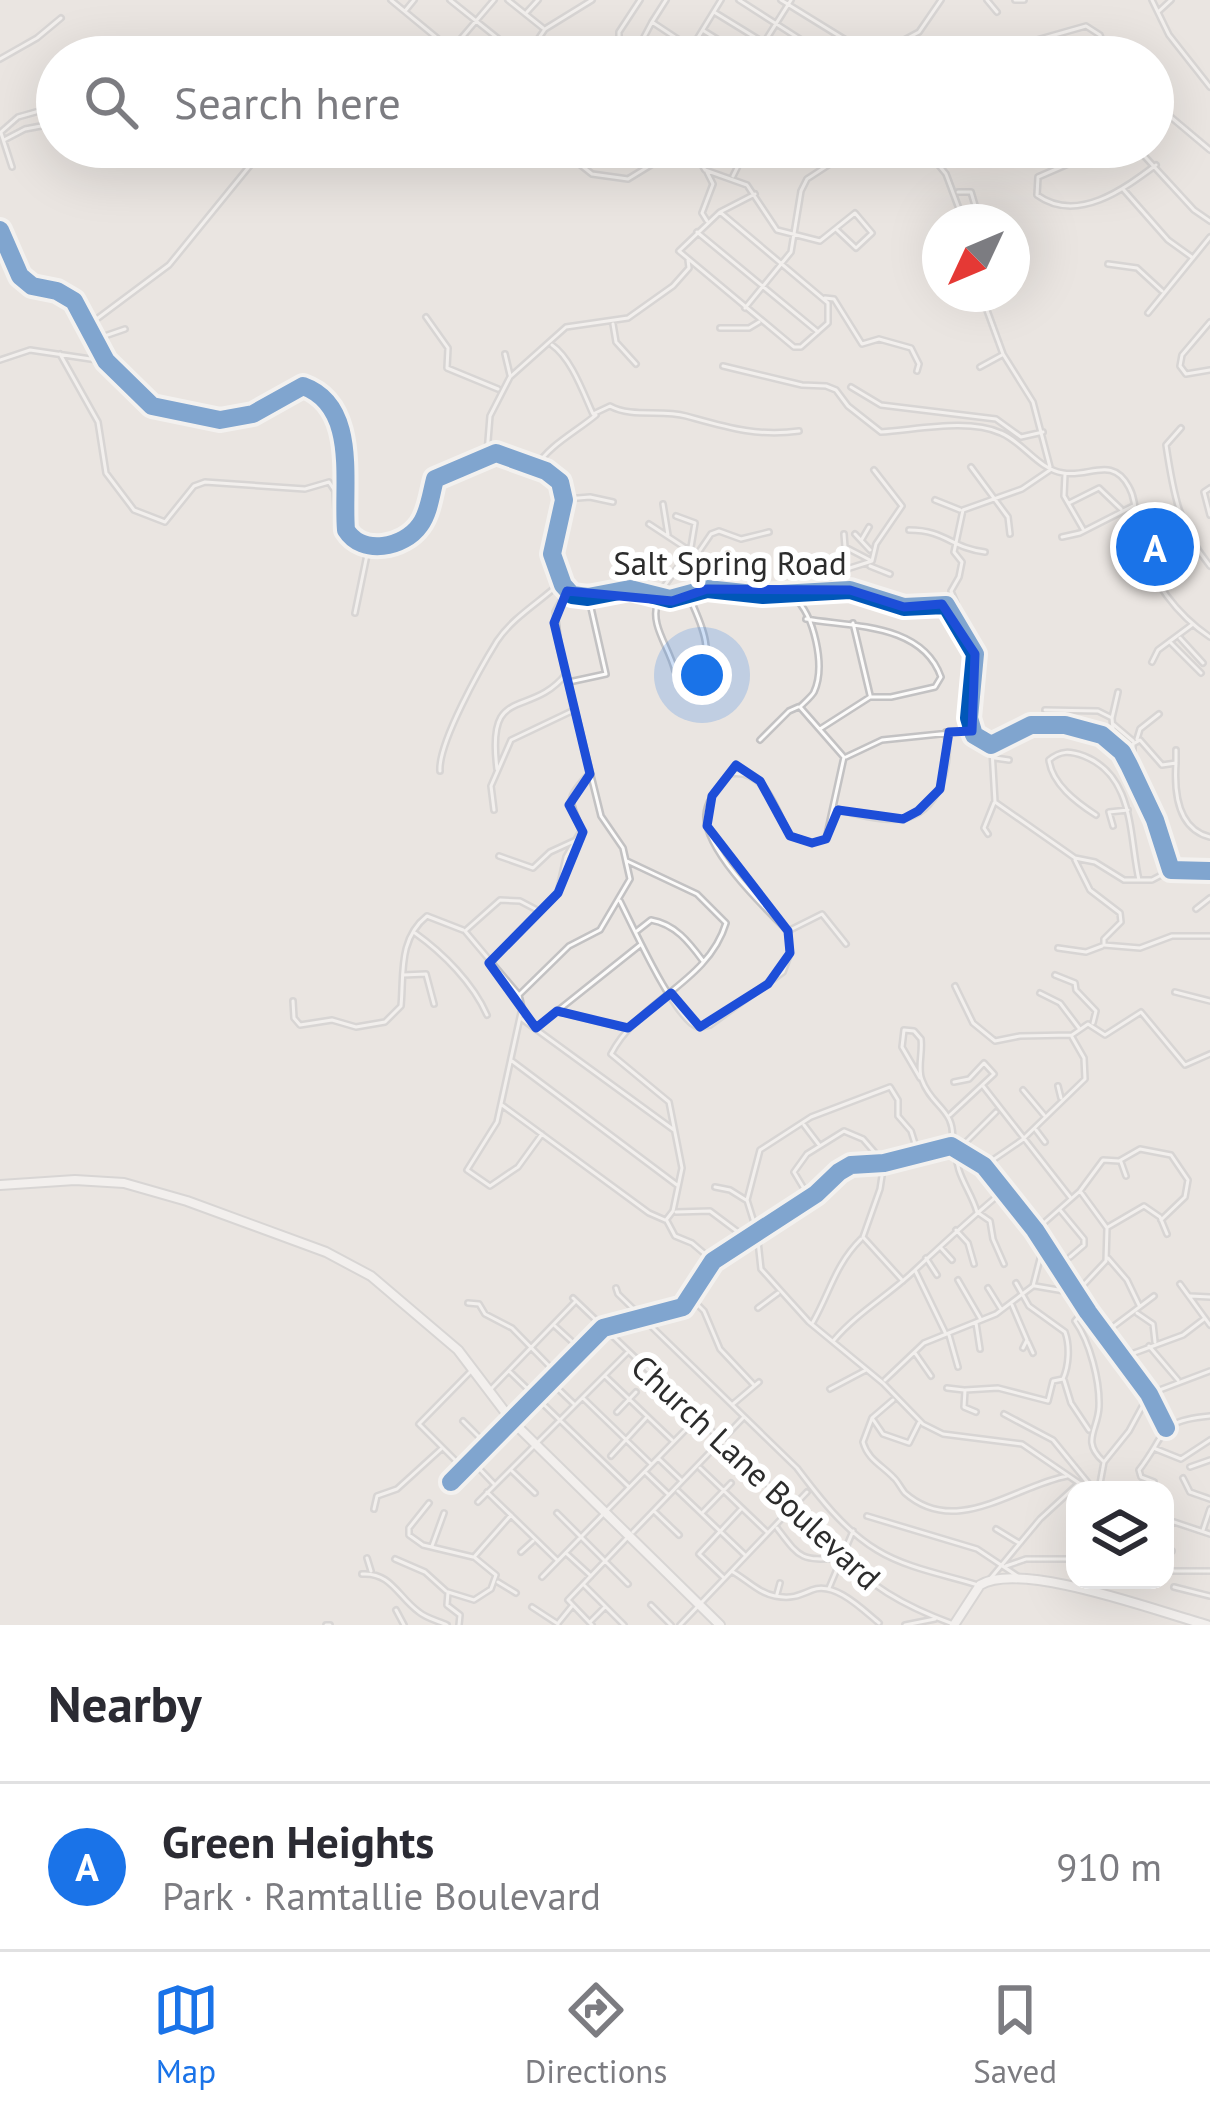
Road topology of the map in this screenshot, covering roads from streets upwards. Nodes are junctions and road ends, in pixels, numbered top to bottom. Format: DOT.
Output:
graph roads {
  1 [pos="392,0"];
  2 [pos="414,0"];
  3 [pos="450,0"];
  4 [pos="494,0"];
  5 [pos="508,0"];
  6 [pos="538,0"];
  7 [pos="592,0"];
  8 [pos="640,0"];
  9 [pos="666,0"];
  10 [pos="721,0"];
  11 [pos="739,0"];
  12 [pos="781,0"];
  13 [pos="941,0"];
  14 [pos="987,0"];
  15 [pos="1015,0"];
  16 [pos="1024,0"];
  17 [pos="1152,0"];
  18 [pos="1171,0"];
  19 [pos="789,2"];
  20 [pos="405,11"];
  21 [pos="714,12"];
  22 [pos="997,12"];
  23 [pos="1157,13"];
  24 [pos="526,14"];
  25 [pos="61,18"];
  26 [pos="475,22"];
  27 [pos="652,22"];
  28 [pos="776,25"];
  29 [pos="545,29"];
  30 [pos="703,30"];
  31 [pos="40,36"];
  32 [pos="435,36"];
  33 [pos="464,36"];
  34 [pos="494,36"];
  35 [pos="540,36"];
  36 [pos="619,36"];
  37 [pos="645,36"];
  38 [pos="673,36"];
  39 [pos="699,36"];
  40 [pos="713,36"];
  41 [pos="753,36"];
  42 [pos="769,36"];
  43 [pos="794,36"];
  44 [pos="840,36"];
  45 [pos="911,36"];
  46 [pos="1047,36"];
  47 [pos="1098,36"];
  48 [pos="1173,36"];
  49 [pos="1174,37"];
  50 [pos="36,39"];
  51 [pos="0,59"];
  52 [pos="1210,87"];
  53 [pos="36,112"];
  54 [pos="1174,120"];
  55 [pos="36,128"];
  56 [pos="0,132"];
  57 [pos="4,140"];
  58 [pos="1210,150"];
  59 [pos="12,167"];
  60 [pos="248,168"];
  61 [pos="586,168"];
  62 [pos="648,168"];
  63 [pos="703,168"];
  64 [pos="737,168"];
  65 [pos="823,168"];
  66 [pos="939,168"];
  67 [pos="1058,168"];
  68 [pos="1152,168"];
  69 [pos="1159,168"];
  70 [pos="707,171"];
  71 [pos="733,178"];
  72 [pos="1123,189"];
  73 [pos="956,193"];
  74 [pos="755,194"];
  75 [pos="959,204"];
  76 [pos="975,204"];
  77 [pos="720,212"];
  78 [pos="1210,221"];
  79 [pos="708,223"];
  80 [pos="0,230"];
  81 [pos="837,230"];
  82 [pos="698,232"];
  83 [pos="795,237"];
  84 [pos="1210,237"];
  85 [pos="688,258"];
  86 [pos="1193,258"];
  87 [pos="782,264"];
  88 [pos="1108,264"];
  89 [pos="764,286"];
  90 [pos="1163,292"];
  91 [pos="824,298"];
  92 [pos="745,308"];
  93 [pos="988,312"];
  94 [pos="1148,313"];
  95 [pos="426,317"];
  96 [pos="760,320"];
  97 [pos="613,322"];
  98 [pos="1210,322"];
  99 [pos="88,325"];
  100 [pos="719,328"];
  101 [pos="125,329"];
  102 [pos="819,333"];
  103 [pos="95,340"];
  104 [pos="550,344"];
  105 [pos="60,354"];
  106 [pos="506,354"];
  107 [pos="1003,354"];
  108 [pos="0,360"];
  109 [pos="106,361"];
  110 [pos="636,364"];
  111 [pos="723,366"];
  112 [pos="980,367"];
  113 [pos="1210,370"];
  114 [pos="917,371"];
  115 [pos="510,377"];
  116 [pos="851,387"];
  117 [pos="500,390"];
  118 [pos="596,415"];
  119 [pos="1181,428"];
  120 [pos="799,431"];
  121 [pos="1043,432"];
  122 [pos="487,454"];
  123 [pos="971,467"];
  124 [pos="1051,468"];
  125 [pos="535,469"];
  126 [pos="874,470"];
  127 [pos="1065,474"];
  128 [pos="1210,488"];
  129 [pos="990,497"];
  130 [pos="564,500"];
  131 [pos="935,500"];
  132 [pos="614,502"];
  133 [pos="1069,503"];
  134 [pos="663,504"];
  135 [pos="1134,505"];
  136 [pos="1121,509"];
  137 [pos="963,510"];
  138 [pos="1210,515"];
  139 [pos="676,516"];
  140 [pos="649,524"];
  141 [pos="869,527"];
  142 [pos="909,530"];
  143 [pos="1084,531"];
  144 [pos="769,532"];
  145 [pos="844,534"];
  146 [pos="855,534"];
  147 [pos="1010,534"];
  148 [pos="348,536"];
  149 [pos="668,537"];
  150 [pos="1062,538"];
  151 [pos="862,541"];
  152 [pos="955,543"];
  153 [pos="369,547"];
  154 [pos="872,551"];
  155 [pos="985,552"];
  156 [pos="691,555"];
  157 [pos="870,563"];
  158 [pos="1210,566"];
  159 [pos="890,574"];
  160 [pos="564,586"];
  161 [pos="804,592"];
  162 [pos="689,594"];
  163 [pos="789,594"];
  164 [pos="588,597"];
  165 [pos="660,597"];
  166 [pos="952,612"];
  167 [pos="355,613"];
  168 [pos="806,619"];
  169 [pos="853,622"];
  170 [pos="1193,624"];
  171 [pos="1179,635"];
  172 [pos="1210,637"];
  173 [pos="1170,642"];
  174 [pos="1152,662"];
  175 [pos="1203,663"];
  176 [pos="567,673"];
  177 [pos="1201,673"];
  178 [pos="569,682"];
  179 [pos="1118,692"];
  180 [pos="870,697"];
  181 [pos="800,707"];
  182 [pos="576,709"];
  183 [pos="1045,710"];
  184 [pos="1159,714"];
  185 [pos="1112,721"];
  186 [pos="820,729"];
  187 [pos="972,731"];
  188 [pos="946,732"];
  189 [pos="760,740"];
  190 [pos="1136,742"];
  191 [pos="1114,743"];
  192 [pos="991,745"];
  193 [pos="1176,750"];
  194 [pos="844,758"];
  195 [pos="993,758"];
  196 [pos="1009,760"];
  197 [pos="1176,763"];
  198 [pos="496,769"];
  199 [pos="440,771"];
  200 [pos="1133,773"];
  201 [pos="590,774"];
  202 [pos="995,802"];
  203 [pos="834,808"];
  204 [pos="1129,809"];
  205 [pos="494,810"];
  206 [pos="1096,814"];
  207 [pos="1113,826"];
  208 [pos="988,834"];
  209 [pos="1210,837"];
  210 [pos="576,841"];
  211 [pos="499,856"];
  212 [pos="1075,859"];
  213 [pos="626,861"];
  214 [pos="1171,869"];
  215 [pos="1210,871"];
  216 [pos="1139,882"];
  217 [pos="1210,898"];
  218 [pos="619,900"];
  219 [pos="1196,910"];
  220 [pos="539,911"];
  221 [pos="465,931"];
  222 [pos="788,931"];
  223 [pos="414,932"];
  224 [pos="635,932"];
  225 [pos="1210,936"];
  226 [pos="642,944"];
  227 [pos="846,944"];
  228 [pos="1104,945"];
  229 [pos="1058,948"];
  230 [pos="704,962"];
  231 [pos="490,963"];
  232 [pos="401,974"];
  233 [pos="1055,975"];
  234 [pos="955,986"];
  235 [pos="1175,992"];
  236 [pos="671,993"];
  237 [pos="1040,993"];
  238 [pos="519,994"];
  239 [pos="293,1001"];
  240 [pos="1210,1001"];
  241 [pos="434,1004"];
  242 [pos="557,1011"];
  243 [pos="487,1015"];
  244 [pos="520,1018"];
  245 [pos="1092,1024"];
  246 [pos="536,1028"];
  247 [pos="628,1028"];
  248 [pos="1080,1030"];
  249 [pos="1072,1035"];
  250 [pos="1207,1056"];
  251 [pos="510,1060"];
  252 [pos="1210,1064"];
  253 [pos="920,1078"];
  254 [pos="954,1082"];
  255 [pos="983,1086"];
  256 [pos="1058,1086"];
  257 [pos="1023,1090"];
  258 [pos="1063,1099"];
  259 [pos="500,1104"];
  260 [pos="999,1109"];
  261 [pos="1046,1116"];
  262 [pos="949,1117"];
  263 [pos="801,1123"];
  264 [pos="1035,1128"];
  265 [pos="675,1131"];
  266 [pos="542,1135"];
  267 [pos="1025,1138"];
  268 [pos="1046,1142"];
  269 [pos="956,1147"];
  270 [pos="821,1148"];
  271 [pos="919,1155"];
  272 [pos="1121,1160"];
  273 [pos="884,1163"];
  274 [pos="984,1166"];
  275 [pos="1126,1176"];
  276 [pos="0,1186"];
  277 [pos="679,1187"];
  278 [pos="715,1187"];
  279 [pos="1003,1190"];
  280 [pos="1080,1191"];
  281 [pos="810,1198"];
  282 [pos="1071,1199"];
  283 [pos="747,1201"];
  284 [pos="1059,1209"];
  285 [pos="673,1210"];
  286 [pos="977,1212"];
  287 [pos="666,1220"];
  288 [pos="1161,1220"];
  289 [pos="940,1227"];
  290 [pos="1107,1228"];
  291 [pos="956,1230"];
  292 [pos="1035,1230"];
  293 [pos="757,1232"];
  294 [pos="1167,1234"];
  295 [pos="949,1236"];
  296 [pos="862,1237"];
  297 [pos="747,1240"];
  298 [pos="939,1245"];
  299 [pos="1043,1245"];
  300 [pos="1070,1257"];
  301 [pos="1107,1257"];
  302 [pos="926,1258"];
  303 [pos="952,1260"];
  304 [pos="713,1261"];
  305 [pos="974,1264"];
  306 [pos="1004,1264"];
  307 [pos="915,1270"];
  308 [pos="938,1276"];
  309 [pos="958,1280"];
  310 [pos="903,1281"];
  311 [pos="1016,1283"];
  312 [pos="1180,1285"];
  313 [pos="1034,1286"];
  314 [pos="616,1288"];
  315 [pos="988,1288"];
  316 [pos="779,1292"];
  317 [pos="1076,1293"];
  318 [pos="485,1295"];
  319 [pos="1020,1296"];
  320 [pos="1154,1296"];
  321 [pos="1189,1296"];
  322 [pos="1210,1297"];
  323 [pos="691,1298"];
  324 [pos="468,1303"];
  325 [pos="479,1304"];
  326 [pos="1011,1304"];
  327 [pos="758,1309"];
  328 [pos="1086,1309"];
  329 [pos="1002,1310"];
  330 [pos="1138,1310"];
  331 [pos="640,1317"];
  332 [pos="1204,1319"];
  333 [pos="978,1320"];
  334 [pos="1075,1321"];
  335 [pos="554,1324"];
  336 [pos="812,1324"];
  337 [pos="1210,1325"];
  338 [pos="603,1328"];
  339 [pos="1065,1332"];
  340 [pos="947,1333"];
  341 [pos="1105,1333"];
  342 [pos="1027,1340"];
  343 [pos="832,1342"];
  344 [pos="1152,1344"];
  345 [pos="531,1348"];
  346 [pos="980,1348"];
  347 [pos="1023,1348"];
  348 [pos="581,1351"];
  349 [pos="628,1352"];
  350 [pos="915,1352"];
  351 [pos="1033,1353"];
  352 [pos="1124,1358"];
  353 [pos="958,1367"];
  354 [pos="473,1368"];
  355 [pos="867,1369"];
  356 [pos="509,1371"];
  357 [pos="1210,1371"];
  358 [pos="558,1375"];
  359 [pos="604,1376"];
  360 [pos="931,1376"];
  361 [pos="1063,1379"];
  362 [pos="1179,1381"];
  363 [pos="551,1382"];
  364 [pos="883,1382"];
  365 [pos="947,1388"];
  366 [pos="830,1389"];
  367 [pos="965,1390"];
  368 [pos="489,1391"];
  369 [pos="636,1392"];
  370 [pos="1148,1394"];
  371 [pos="536,1397"];
  372 [pos="582,1398"];
  373 [pos="629,1399"];
  374 [pos="895,1399"];
  375 [pos="575,1405"];
  376 [pos="731,1405"];
  377 [pos="617,1412"];
  378 [pos="976,1412"];
  379 [pos="1004,1414"];
  380 [pos="1210,1416"];
  381 [pos="648,1417"];
  382 [pos="744,1417"];
  383 [pos="696,1418"];
  384 [pos="872,1418"];
  385 [pos="560,1420"];
  386 [pos="463,1421"];
  387 [pos="512,1421"];
  388 [pos="920,1421"];
  389 [pos="1166,1428"];
  390 [pos="1090,1432"];
  391 [pos="626,1440"];
  392 [pos="1210,1440"];
  393 [pos="673,1442"];
  394 [pos="721,1442"];
  395 [pos="488,1445"];
  396 [pos="535,1445"];
  397 [pos="443,1448"];
  398 [pos="1154,1449"];
  399 [pos="611,1456"];
  400 [pos="658,1458"];
  401 [pos="1210,1460"];
  402 [pos="472,1461"];
  403 [pos="1104,1462"];
  404 [pos="652,1465"];
  405 [pos="698,1466"];
  406 [pos="1190,1467"];
  407 [pos="464,1469"];
  408 [pos="511,1469"];
  409 [pos="645,1472"];
  410 [pos="1069,1476"];
  411 [pos="1183,1478"];
  412 [pos="1076,1481"];
  413 [pos="1087,1481"];
  414 [pos="1101,1481"];
  415 [pos="1154,1481"];
  416 [pos="451,1482"];
  417 [pos="682,1482"];
  418 [pos="731,1483"];
  419 [pos="495,1485"];
  420 [pos="629,1487"];
  421 [pos="676,1488"];
  422 [pos="809,1489"];
  423 [pos="724,1491"];
  424 [pos="488,1492"];
  425 [pos="535,1492"];
  426 [pos="669,1495"];
  427 [pos="1066,1495"];
  428 [pos="1210,1499"];
  429 [pos="478,1502"];
  430 [pos="428,1503"];
  431 [pos="742,1508"];
  432 [pos="374,1509"];
  433 [pos="1210,1509"];
  434 [pos="790,1510"];
  435 [pos="654,1511"];
  436 [pos="444,1513"];
  437 [pos="605,1513"];
  438 [pos="701,1513"];
  439 [pos="557,1514"];
  440 [pos="511,1515"];
  441 [pos="867,1516"];
  442 [pos="1174,1523"];
  443 [pos="775,1526"];
  444 [pos="854,1529"];
  445 [pos="997,1529"];
  446 [pos="720,1531"];
  447 [pos="1202,1531"];
  448 [pos="768,1533"];
  449 [pos="1210,1534"];
  450 [pos="679,1535"];
  451 [pos="630,1536"];
  452 [pos="581,1538"];
  453 [pos="535,1539"];
  454 [pos="1021,1544"];
  455 [pos="431,1547"];
  456 [pos="521,1552"];
  457 [pos="566,1553"];
  458 [pos="746,1556"];
  459 [pos="474,1557"];
  460 [pos="840,1557"];
  461 [pos="366,1559"];
  462 [pos="395,1559"];
  463 [pos="1066,1559"];
  464 [pos="558,1561"];
  465 [pos="605,1562"];
  466 [pos="1002,1565"];
  467 [pos="371,1570"];
  468 [pos="732,1571"];
  469 [pos="1174,1571"];
  470 [pos="1210,1571"];
  471 [pos="362,1574"];
  472 [pos="590,1576"];
  473 [pos="542,1577"];
  474 [pos="1020,1578"];
  475 [pos="724,1579"];
  476 [pos="496,1581"];
  477 [pos="780,1583"];
  478 [pos="984,1583"];
  479 [pos="583,1584"];
  480 [pos="628,1584"];
  481 [pos="1174,1587"];
  482 [pos="828,1589"];
  483 [pos="448,1592"];
  484 [pos="516,1593"];
  485 [pos="776,1596"];
  486 [pos="1210,1596"];
  487 [pos="700,1604"];
  488 [pos="572,1605"];
  489 [pos="651,1605"];
  490 [pos="605,1606"];
  491 [pos="532,1607"];
  492 [pos="396,1610"];
  493 [pos="937,1618"];
  494 [pos="879,1622"];
  495 [pos="557,1624"];
  496 [pos="591,1624"];
  497 [pos="404,1625"];
  498 [pos="447,1625"];
  499 [pos="458,1625"];
  500 [pos="624,1625"];
  501 [pos="671,1625"];
  502 [pos="680,1625"];
  503 [pos="720,1625"];
  504 [pos="905,1625"];
  505 [pos="954,1625"];
  506 [pos="1207,1625"];
  1 -- 20 [label="street"];
  2 -- 20 [label="street"];
  3 -- 26 [label="street"];
  4 -- 26 [label="street"];
  5 -- 24 [label="street"];
  6 -- 24 [label="street"];
  7 -- 29 [label="street"];
  8 -- 36 [label="street"];
  9 -- 27 [label="street"];
  10 -- 21 [label="street"];
  11 -- 28 [label="street"];
  12 -- 19 [label="street"];
  13 -- 45 [label="street"];
  14 -- 22 [label="street"];
  15 -- 16 [label="street"];
  17 -- 23 [label="street"];
  18 -- 23 [label="street"];
  19 -- 28 [label="street"];
  19 -- 44 [label="street"];
  20 -- 32 [label="street"];
  21 -- 30 [label="street"];
  21 -- 41 [label="street"];
  23 -- 48 [label="street"];
  24 -- 29 [label="street"];
  25 -- 31 [label="street"];
  26 -- 33 [label="street"];
  26 -- 34 [label="street"];
  27 -- 37 [label="street"];
  27 -- 38 [label="street"];
  28 -- 42 [label="street"];
  28 -- 43 [label="street"];
  29 -- 35 [label="street"];
  30 -- 39 [label="street"];
  30 -- 40 [label="street"];
  46 -- 47 [label="street"];
  49 -- 52 [label="street"];
  50 -- 51 [label="street"];
  53 -- 56 [label="street"];
  54 -- 58 [label="street"];
  55 -- 57 [label="street"];
  56 -- 57 [label="street"];
  57 -- 59 [label="street"];
  60 -- 99 [label="street"];
  61 -- 62 [label="street"];
  63 -- 70 [label="street"];
  64 -- 71 [label="street"];
  65 -- 83 [label="street"];
  66 -- 73 [label="street"];
  67 -- 72 [label="street"];
  68 -- 72 [label="street"];
  69 -- 78 [label="street"];
  70 -- 71 [label="street"];
  70 -- 79 [label="street"];
  71 -- 74 [label="street"];
  72 -- 86 [label="street"];
  73 -- 75 [label="street"];
  73 -- 76 [label="street"];
  74 -- 77 [label="street"];
  74 -- 83 [label="street"];
  77 -- 79 [label="street"];
  77 -- 87 [label="street"];
  79 -- 82 [label="street"];
  80 -- 99 [label="street"];
  81 -- 81 [label="street"];
  81 -- 83 [label="street"];
  82 -- 85 [label="street"];
  82 -- 89 [label="street"];
  83 -- 87 [label="street"];
  84 -- 86 [label="street"];
  85 -- 92 [label="street"];
  85 -- 97 [label="street"];
  86 -- 90 [label="street"];
  87 -- 89 [label="street"];
  87 -- 91 [label="street"];
  88 -- 90 [label="street"];
  89 -- 92 [label="street"];
  89 -- 102 [label="street"];
  90 -- 94 [label="street"];
  91 -- 102 [label="street"];
  91 -- 114 [label="street"];
  92 -- 96 [label="street"];
  93 -- 107 [label="street"];
  95 -- 117 [label="street"];
  96 -- 100 [label="street"];
  96 -- 102 [label="street"];
  97 -- 104 [label="street"];
  97 -- 110 [label="street"];
  98 -- 113 [label="street"];
  99 -- 103 [label="street"];
  101 -- 103 [label="street"];
  103 -- 109 [label="street"];
  104 -- 115 [label="street"];
  104 -- 118 [label="street"];
  105 -- 108 [label="street"];
  105 -- 109 [label="street"];
  105 -- 148 [label="street"];
  106 -- 115 [label="street"];
  107 -- 112 [label="street"];
  107 -- 121 [label="street"];
  109 -- 148 [label="street"];
  111 -- 124 [label="street"];
  115 -- 117 [label="street"];
  116 -- 121 [label="street"];
  117 -- 122 [label="street"];
  118 -- 120 [label="street"];
  118 -- 125 [label="street"];
  119 -- 158 [label="street"];
  121 -- 124 [label="street"];
  122 -- 125 [label="street"];
  122 -- 153 [label="street"];
  123 -- 129 [label="street"];
  124 -- 127 [label="street"];
  124 -- 129 [label="street"];
  125 -- 130 [label="street"];
  126 -- 154 [label="street"];
  127 -- 133 [label="street"];
  127 -- 135 [label="street"];
  128 -- 138 [label="street"];
  129 -- 137 [label="street"];
  129 -- 147 [label="street"];
  130 -- 132 [label="street"];
  130 -- 160 [label="street"];
  131 -- 137 [label="street"];
  133 -- 136 [label="street"];
  133 -- 143 [label="street"];
  134 -- 149 [label="street"];
  135 -- 136 [label="street"];
  135 -- 170 [label="street"];
  136 -- 143 [label="street"];
  137 -- 152 [label="street"];
  139 -- 156 [label="street"];
  140 -- 149 [label="street"];
  141 -- 151 [label="street"];
  142 -- 152 [label="street"];
  143 -- 150 [label="street"];
  144 -- 156 [label="street"];
  145 -- 157 [label="street"];
  146 -- 151 [label="street"];
  148 -- 153 [label="street"];
  149 -- 156 [label="street"];
  151 -- 154 [label="street"];
  152 -- 155 [label="street"];
  152 -- 166 [label="street"];
  153 -- 167 [label="street"];
  154 -- 157 [label="street"];
  156 -- 165 [label="street"];
  157 -- 159 [label="street"];
  157 -- 161 [label="street"];
  160 -- 164 [label="street, Salt Spring Road"];
  160 -- 176 [label="street"];
  160 -- 199 [label="street"];
  161 -- 163 [label="street, Salt Spring Road"];
  161 -- 166 [label="street, Salt Spring Road"];
  162 -- 163 [label="street, Salt Spring Road"];
  162 -- 165 [label="street, Salt Spring Road"];
  162 -- 165 [label="street"];
  163 -- 168 [label="street"];
  164 -- 165 [label="street, Salt Spring Road"];
  164 -- 178 [label="street"];
  166 -- 187 [label="street"];
  168 -- 169 [label="street"];
  168 -- 181 [label="street"];
  169 -- 180 [label="street"];
  169 -- 180 [label="street"];
  170 -- 171 [label="street"];
  170 -- 172 [label="street"];
  171 -- 173 [label="street"];
  171 -- 175 [label="street"];
  173 -- 174 [label="street"];
  173 -- 177 [label="street"];
  176 -- 178 [label="street"];
  176 -- 198 [label="street"];
  178 -- 182 [label="street"];
  179 -- 185 [label="street"];
  180 -- 186 [label="street"];
  181 -- 186 [label="street"];
  181 -- 189 [label="street"];
  182 -- 198 [label="street"];
  182 -- 201 [label="street"];
  183 -- 185 [label="street"];
  184 -- 190 [label="street"];
  185 -- 190 [label="street"];
  185 -- 191 [label="street"];
  186 -- 194 [label="street"];
  187 -- 188 [label="street"];
  187 -- 192 [label="street"];
  188 -- 194 [label="street"];
  188 -- 203 [label="street"];
  190 -- 197 [label="street"];
  190 -- 200 [label="street"];
  191 -- 192 [label="street"];
  191 -- 200 [label="street"];
  192 -- 195 [label="street"];
  193 -- 197 [label="street"];
  194 -- 203 [label="street"];
  195 -- 196 [label="street"];
  195 -- 202 [label="street"];
  197 -- 209 [label="street"];
  198 -- 205 [label="street"];
  200 -- 214 [label="street"];
  201 -- 210 [label="street"];
  201 -- 213 [label="street"];
  202 -- 208 [label="street"];
  202 -- 212 [label="street"];
  203 -- 222 [label="street"];
  204 -- 206 [label="street"];
  204 -- 207 [label="street"];
  204 -- 216 [label="street"];
  210 -- 211 [label="street"];
  210 -- 220 [label="street"];
  212 -- 216 [label="street"];
  212 -- 228 [label="street"];
  213 -- 218 [label="street"];
  213 -- 230 [label="street"];
  214 -- 215 [label="street"];
  214 -- 216 [label="street"];
  217 -- 219 [label="street"];
  218 -- 224 [label="street"];
  218 -- 238 [label="street"];
  220 -- 221 [label="street"];
  220 -- 231 [label="street"];
  221 -- 223 [label="street"];
  221 -- 231 [label="street"];
  222 -- 227 [label="street"];
  222 -- 236 [label="street"];
  223 -- 232 [label="street"];
  223 -- 243 [label="street"];
  224 -- 226 [label="street"];
  224 -- 230 [label="street"];
  225 -- 228 [label="street"];
  226 -- 236 [label="street"];
  226 -- 242 [label="street"];
  228 -- 229 [label="street"];
  230 -- 236 [label="street"];
  231 -- 238 [label="street"];
  232 -- 239 [label="street"];
  232 -- 241 [label="street"];
  233 -- 245 [label="street"];
  234 -- 249 [label="street"];
  235 -- 240 [label="street"];
  236 -- 247 [label="street"];
  237 -- 248 [label="street"];
  238 -- 244 [label="street"];
  242 -- 246 [label="street"];
  242 -- 247 [label="street"];
  244 -- 246 [label="street"];
  244 -- 251 [label="street"];
  245 -- 248 [label="street"];
  245 -- 250 [label="street"];
  246 -- 265 [label="street"];
  247 -- 265 [label="street"];
  248 -- 249 [label="street"];
  249 -- 258 [label="street"];
  250 -- 252 [label="street"];
  251 -- 259 [label="street"];
  251 -- 277 [label="street"];
  253 -- 253 [label="street"];
  253 -- 262 [label="street"];
  254 -- 255 [label="street"];
  255 -- 260 [label="street"];
  255 -- 262 [label="street"];
  256 -- 258 [label="street"];
  257 -- 261 [label="street"];
  258 -- 261 [label="street"];
  259 -- 266 [label="street"];
  259 -- 266 [label="street"];
  260 -- 267 [label="street"];
  260 -- 269 [label="street"];
  261 -- 264 [label="street"];
  262 -- 269 [label="street"];
  263 -- 270 [label="street"];
  263 -- 271 [label="street"];
  263 -- 283 [label="street"];
  264 -- 267 [label="street"];
  264 -- 268 [label="street"];
  265 -- 277 [label="street"];
  266 -- 287 [label="street"];
  267 -- 274 [label="street"];
  267 -- 282 [label="street"];
  269 -- 271 [label="street"];
  269 -- 274 [label="street"];
  269 -- 286 [label="street"];
  270 -- 273 [label="street"];
  270 -- 281 [label="street"];
  271 -- 273 [label="street"];
  272 -- 275 [label="street"];
  272 -- 280 [label="street"];
  272 -- 288 [label="street"];
  273 -- 281 [label="street"];
  273 -- 296 [label="street"];
  274 -- 279 [label="street"];
  276 -- 354 [label="street"];
  277 -- 285 [label="street"];
  278 -- 283 [label="street"];
  279 -- 286 [label="street"];
  279 -- 292 [label="street"];
  280 -- 282 [label="street"];
  280 -- 290 [label="street"];
  281 -- 293 [label="street"];
  282 -- 284 [label="street"];
  283 -- 293 [label="street"];
  284 -- 292 [label="street"];
  284 -- 300 [label="street"];
  285 -- 287 [label="street"];
  285 -- 297 [label="street"];
  286 -- 291 [label="street"];
  286 -- 306 [label="street"];
  287 -- 304 [label="street"];
  288 -- 290 [label="street"];
  288 -- 294 [label="street"];
  289 -- 295 [label="street"];
  290 -- 301 [label="street"];
  291 -- 295 [label="street"];
  291 -- 305 [label="street"];
  292 -- 299 [label="street"];
  293 -- 297 [label="street"];
  293 -- 316 [label="street"];
  295 -- 298 [label="street"];
  296 -- 310 [label="street"];
  296 -- 336 [label="street"];
  297 -- 304 [label="street"];
  298 -- 302 [label="street"];
  298 -- 303 [label="street"];
  299 -- 313 [label="street"];
  299 -- 317 [label="street"];
  301 -- 317 [label="street"];
  301 -- 330 [label="street"];
  302 -- 307 [label="street"];
  302 -- 308 [label="street"];
  304 -- 323 [label="street"];
  307 -- 310 [label="street"];
  307 -- 340 [label="street"];
  309 -- 333 [label="street"];
  310 -- 343 [label="street"];
  311 -- 319 [label="street"];
  312 -- 321 [label="street"];
  313 -- 317 [label="street"];
  313 -- 319 [label="street"];
  314 -- 331 [label="street"];
  315 -- 329 [label="street"];
  316 -- 327 [label="street"];
  316 -- 336 [label="street"];
  317 -- 328 [label="street"];
  318 -- 325 [label="street"];
  319 -- 326 [label="street"];
  319 -- 339 [label="street"];
  320 -- 330 [label="street"];
  321 -- 322 [label="street"];
  321 -- 332 [label="street"];
  323 -- 331 [label="street"];
  323 -- 376 [label="street"];
  324 -- 325 [label="street"];
  325 -- 345 [label="street"];
  326 -- 329 [label="street"];
  326 -- 342 [label="street"];
  328 -- 334 [label="street"];
  328 -- 341 [label="street"];
  329 -- 333 [label="street"];
  330 -- 341 [label="street"];
  330 -- 344 [label="street"];
  331 -- 338 [label="street"];
  331 -- 376 [label="street"];
  332 -- 337 [label="street"];
  332 -- 344 [label="street"];
  333 -- 340 [label="street"];
  333 -- 346 [label="street"];
  334 -- 339 [label="street"];
  334 -- 390 [label="street"];
  335 -- 338 [label="street, Church Lane Boulevard"];
  335 -- 345 [label="street"];
  335 -- 348 [label="street"];
  336 -- 343 [label="street"];
  338 -- 348 [label="street"];
  338 -- 349 [label="street, Church Lane Boulevard"];
  339 -- 361 [label="street"];
  340 -- 350 [label="street"];
  340 -- 353 [label="street"];
  341 -- 352 [label="street"];
  342 -- 347 [label="street"];
  342 -- 351 [label="street"];
  343 -- 355 [label="street"];
  344 -- 352 [label="street"];
  344 -- 362 [label="street"];
  345 -- 356 [label="street"];
  345 -- 358 [label="street"];
  348 -- 358 [label="street"];
  349 -- 359 [label="street"];
  349 -- 383 [label="street, Church Lane Boulevard"];
  350 -- 360 [label="street"];
  350 -- 364 [label="street"];
  352 -- 370 [label="street"];
  354 -- 368 [label="street"];
  354 -- 397 [label="street"];
  355 -- 364 [label="street"];
  355 -- 366 [label="street"];
  356 -- 368 [label="street"];
  356 -- 371 [label="street"];
  357 -- 362 [label="street"];
  358 -- 363 [label="street"];
  359 -- 372 [label="street"];
  359 -- 373 [label="street"];
  361 -- 367 [label="street"];
  361 -- 390 [label="street"];
  362 -- 370 [label="street"];
  363 -- 371 [label="street"];
  363 -- 375 [label="street"];
  364 -- 374 [label="street"];
  365 -- 367 [label="street"];
  367 -- 378 [label="street"];
  368 -- 387 [label="street"];
  369 -- 373 [label="street"];
  370 -- 389 [label="street"];
  370 -- 403 [label="street"];
  371 -- 385 [label="street"];
  371 -- 387 [label="street"];
  372 -- 375 [label="street"];
  372 -- 391 [label="street"];
  373 -- 377 [label="street"];
  373 -- 381 [label="street"];
  374 -- 384 [label="street"];
  374 -- 388 [label="street"];
  375 -- 385 [label="street"];
  376 -- 382 [label="street"];
  379 -- 413 [label="street"];
  380 -- 389 [label="street"];
  381 -- 391 [label="street"];
  381 -- 393 [label="street"];
  382 -- 394 [label="street"];
  382 -- 422 [label="street"];
  383 -- 393 [label="street"];
  383 -- 394 [label="street, Church Lane Boulevard"];
  384 -- 388 [label="street"];
  384 -- 410 [label="street"];
  385 -- 396 [label="street"];
  385 -- 420 [label="street"];
  386 -- 395 [label="street"];
  387 -- 395 [label="street"];
  387 -- 396 [label="street"];
  388 -- 410 [label="street"];
  389 -- 398 [label="street"];
  390 -- 403 [label="street"];
  391 -- 399 [label="street"];
  391 -- 404 [label="street"];
  392 -- 398 [label="street"];
  393 -- 400 [label="street"];
  394 -- 405 [label="street"];
  394 -- 434 [label="street, Church Lane Boulevard"];
  395 -- 402 [label="street"];
  396 -- 408 [label="street"];
  396 -- 437 [label="street"];
  397 -- 407 [label="street"];
  397 -- 432 [label="street"];
  398 -- 415 [label="street"];
  400 -- 404 [label="street"];
  400 -- 417 [label="street"];
  401 -- 406 [label="street"];
  402 -- 407 [label="street"];
  402 -- 419 [label="street"];
  403 -- 414 [label="street"];
  404 -- 409 [label="street"];
  405 -- 417 [label="street"];
  405 -- 423 [label="street"];
  407 -- 416 [label="street"];
  408 -- 419 [label="street"];
  408 -- 425 [label="street"];
  409 -- 420 [label="street"];
  409 -- 426 [label="street"];
  410 -- 412 [label="street"];
  411 -- 428 [label="street"];
  417 -- 421 [label="street"];
  418 -- 423 [label="street"];
  419 -- 424 [label="street"];
  420 -- 437 [label="street"];
  421 -- 426 [label="street"];
  421 -- 438 [label="street"];
  422 -- 434 [label="street"];
  422 -- 444 [label="street"];
  423 -- 431 [label="street"];
  423 -- 438 [label="street"];
  424 -- 429 [label="street"];
  424 -- 440 [label="street"];
  426 -- 435 [label="street"];
  427 -- 454 [label="street"];
  430 -- 455 [label="street"];
  431 -- 446 [label="street"];
  431 -- 448 [label="street"];
  433 -- 447 [label="street"];
  434 -- 443 [label="street"];
  434 -- 460 [label="street, Church Lane Boulevard"];
  435 -- 450 [label="street"];
  435 -- 451 [label="street"];
  436 -- 455 [label="street"];
  437 -- 451 [label="street"];
  437 -- 452 [label="street"];
  438 -- 446 [label="street"];
  439 -- 452 [label="street"];
  440 -- 453 [label="street"];
  440 -- 459 [label="street"];
  441 -- 466 [label="street"];
  442 -- 447 [label="street"];
  443 -- 448 [label="street"];
  443 -- 460 [label="street"];
  444 -- 460 [label="street"];
  444 -- 478 [label="street"];
  445 -- 454 [label="street"];
  446 -- 458 [label="street"];
  446 -- 475 [label="street"];
  447 -- 449 [label="street"];
  448 -- 458 [label="street"];
  451 -- 465 [label="street"];
  451 -- 487 [label="street"];
  452 -- 457 [label="street"];
  452 -- 465 [label="street"];
  453 -- 456 [label="street"];
  453 -- 464 [label="street"];
  454 -- 466 [label="street"];
  455 -- 459 [label="street"];
  457 -- 464 [label="street"];
  457 -- 472 [label="street"];
  458 -- 468 [label="street"];
  459 -- 476 [label="street"];
  460 -- 482 [label="street"];
  460 -- 493 [label="street, Church Lane Boulevard"];
  461 -- 467 [label="street"];
  462 -- 483 [label="street"];
  463 -- 466 [label="street"];
  464 -- 473 [label="street"];
  465 -- 472 [label="street"];
  465 -- 480 [label="street"];
  466 -- 474 [label="street"];
  466 -- 478 [label="street"];
  467 -- 471 [label="street"];
  467 -- 498 [label="street"];
  468 -- 475 [label="street"];
  468 -- 485 [label="street"];
  469 -- 470 [label="street"];
  472 -- 479 [label="street"];
  474 -- 478 [label="street"];
  474 -- 506 [label="street"];
  475 -- 487 [label="street"];
  476 -- 483 [label="street"];
  476 -- 484 [label="street"];
  477 -- 485 [label="street"];
  478 -- 505 [label="street"];
  479 -- 488 [label="street"];
  479 -- 490 [label="street"];
  481 -- 486 [label="street"];
  482 -- 485 [label="street"];
  482 -- 494 [label="street"];
  483 -- 499 [label="street"];
  487 -- 502 [label="street"];
  487 -- 503 [label="street"];
  488 -- 495 [label="street"];
  488 -- 496 [label="street"];
  489 -- 501 [label="street"];
  490 -- 496 [label="street"];
  490 -- 500 [label="street"];
  491 -- 495 [label="street"];
  492 -- 497 [label="street"];
  493 -- 504 [label="street"];
  493 -- 505 [label="street, Church Lane Boulevard"];
}
